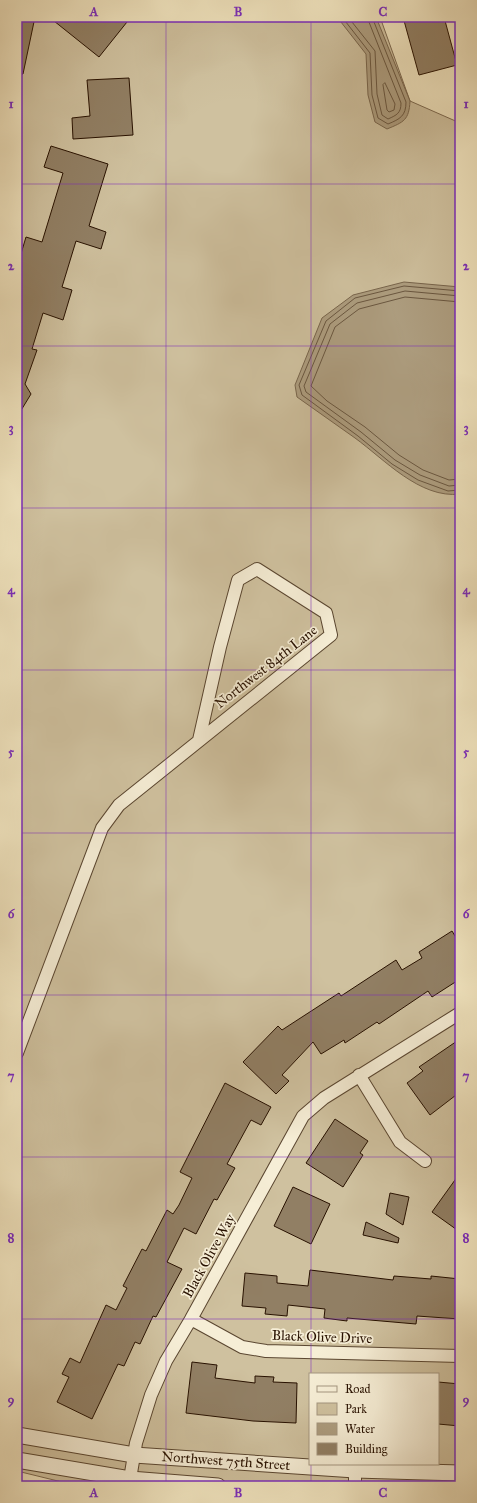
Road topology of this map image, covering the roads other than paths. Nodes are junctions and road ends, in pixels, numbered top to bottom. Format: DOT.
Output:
graph roads {
  1 [pos="199,740"];
  2 [pos="460,1013"];
  3 [pos="17,1053"];
  4 [pos="359,1075"];
  5 [pos="425,1160"];
  6 [pos="191,1319"];
  7 [pos="460,1356"];
  8 [pos="17,1434"];
  9 [pos="134,1455"];
  10 [pos="17,1460"];
  11 [pos="354,1470"];
  12 [pos="460,1473"];
  13 [pos="130,1479"];
  14 [pos="218,1486"];
  15 [pos="354,1486"];
  1 -- 1 [label="street, Northwest 84th Lane"];
  1 -- 3 [label="street, Northwest 84th Lane"];
  2 -- 4 [label="street, Black Olive Way"];
  4 -- 5 [label="street"];
  4 -- 6 [label="street, Black Olive Way"];
  6 -- 7 [label="street, Black Olive Drive"];
  6 -- 9 [label="street, Black Olive Way"];
  8 -- 9 [label="street, Northwest 75th Street"];
  9 -- 11 [label="street, Northwest 75th Street"];
  9 -- 13 [label="street, Black Olive Way"];
  10 -- 13 [label="street, Northwest 75th Street"];
  11 -- 12 [label="street, Northwest 75th Street"];
  11 -- 15 [label="street"];
  13 -- 14 [label="street, Northwest 75th Street"];
}
